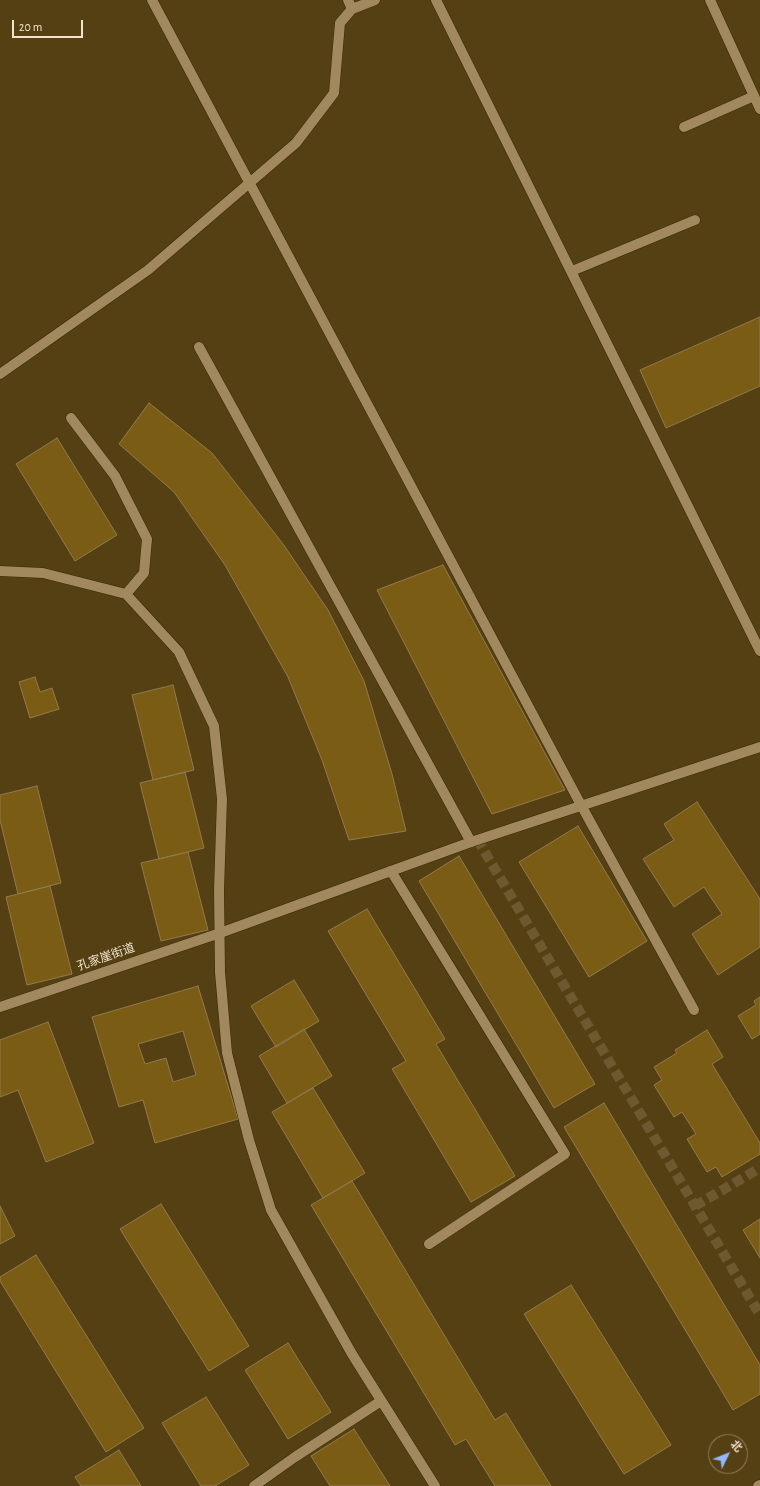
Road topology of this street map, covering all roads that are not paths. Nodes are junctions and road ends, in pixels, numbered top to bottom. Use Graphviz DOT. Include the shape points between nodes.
graph roads {
  1 [pos="152,0"];
  2 [pos="375,0"];
  3 [pos="436,0"];
  4 [pos="710,0"];
  5 [pos="350,5"];
  6 [pos="754,96"];
  7 [pos="760,109"];
  8 [pos="684,126"];
  9 [pos="249,182"];
  10 [pos="695,220"];
  11 [pos="572,271"];
  12 [pos="199,347"];
  13 [pos="0,374"];
  14 [pos="70,418"];
  15 [pos="0,571"];
  16 [pos="126,594"];
  17 [pos="760,651"];
  18 [pos="760,747"];
  19 [pos="581,805"];
  20 [pos="470,842"];
  21 [pos="391,871"];
  22 [pos="220,932"];
  23 [pos="0,1007"];
  24 [pos="694,1010"];
  25 [pos="429,1244"];
  26 [pos="381,1401"];
  27 [pos="254,1486"];
  28 [pos="435,1486"];
  1 -- 9 [label="street"];
  2 -- 5 [label="street"];
  3 -- 11 [label="street"];
  4 -- 6 [label="street"];
  5 -- 9 [label="street" via="340,23 334,93 296,143"];
  6 -- 7 [label="street"];
  6 -- 8 [label="street"];
  9 -- 13 [label="street" via="148,270"];
  9 -- 19 [label="street"];
  10 -- 11 [label="street"];
  11 -- 17 [label="street"];
  12 -- 20 [label="street"];
  14 -- 16 [label="street" via="115,476 147,539 144,572"];
  15 -- 16 [label="street" via="43,573"];
  16 -- 22 [label="street" via="179,652 214,726 222,799"];
  18 -- 19 [label="street, 孔家崖街道"];
  19 -- 20 [label="street, 孔家崖街道"];
  19 -- 24 [label="street"];
  20 -- 21 [label="street, 孔家崖街道"];
  21 -- 22 [label="street, 孔家崖街道"];
  21 -- 25 [label="street" via="565,1154"];
  22 -- 23 [label="street, 孔家崖街道"];
  22 -- 26 [label="street" via="220,972 227,1053 248,1140 271,1210"];
  26 -- 27 [label="street"];
  26 -- 28 [label="street"];
}
